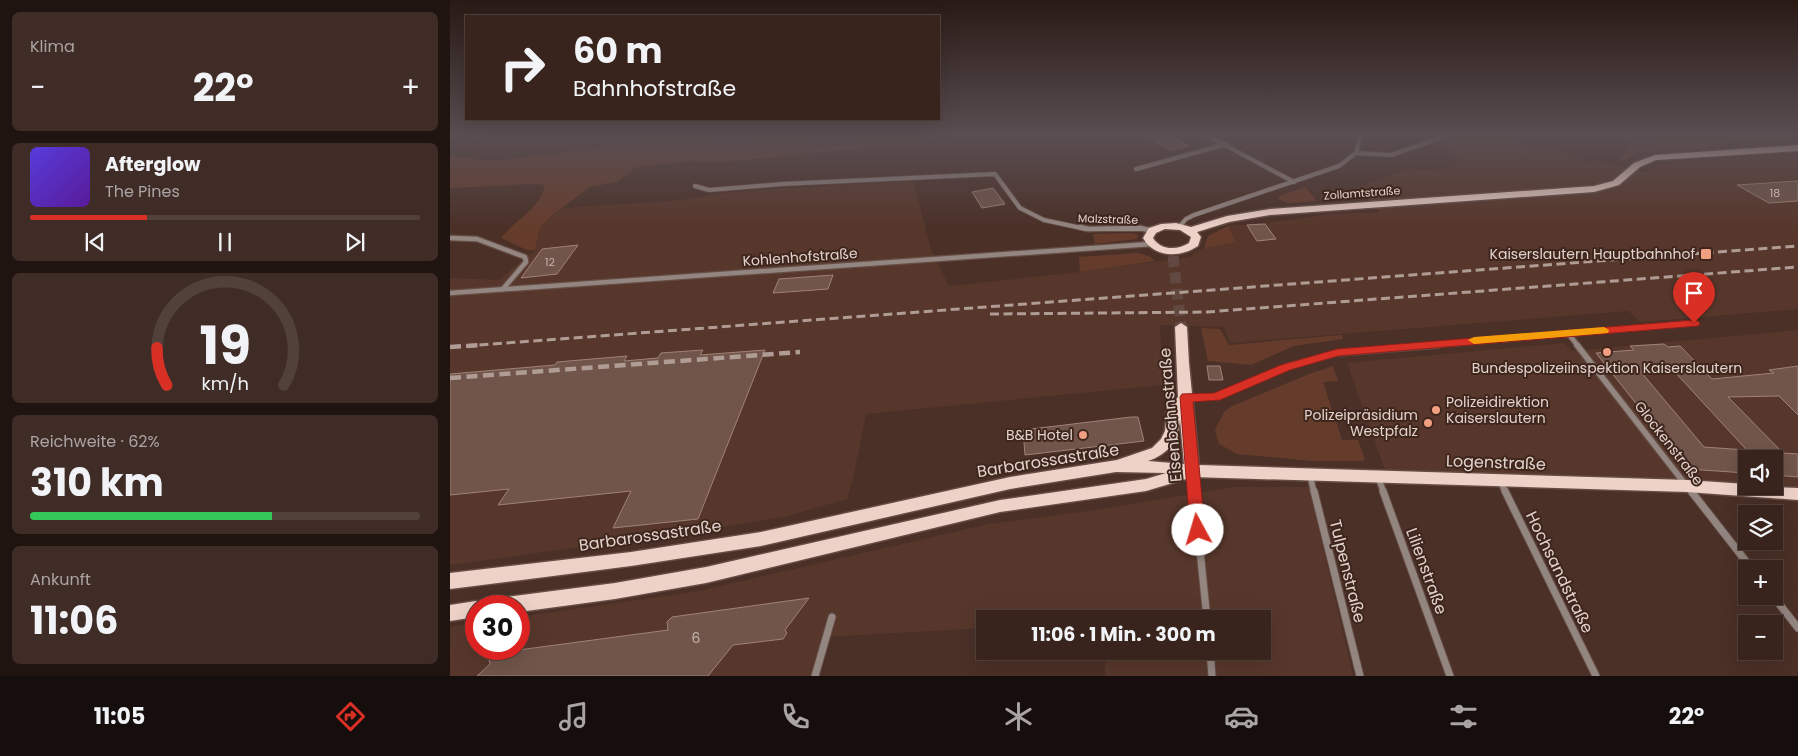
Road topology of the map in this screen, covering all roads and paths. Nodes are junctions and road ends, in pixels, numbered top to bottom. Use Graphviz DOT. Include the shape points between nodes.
graph roads {
  1 [pos="1145,167"];
  2 [pos="1267,167"];
  3 [pos="1337,167"];
  4 [pos="1635,167"];
  5 [pos="1136,169"];
  6 [pos="1294,182"];
  7 [pos="695,186"];
  8 [pos="1179,227"];
  9 [pos="1152,231"];
  10 [pos="1190,231"];
  11 [pos="450,238"];
  12 [pos="1151,244"];
  13 [pos="503,289"];
  14 [pos="450,293"];
  15 [pos="1694,323"];
  16 [pos="1181,327"];
  17 [pos="1568,333"];
  18 [pos="1186,397"];
  19 [pos="1116,466"];
  20 [pos="1192,471"];
  21 [pos="1310,473"];
  22 [pos="1378,476"];
  23 [pos="1500,481"];
  24 [pos="1687,486"];
  25 [pos="1798,494"];
  26 [pos="1745,560"];
  27 [pos="450,581"];
  28 [pos="530,602"];
  29 [pos="1780,605"];
  30 [pos="465,610"];
  31 [pos="1205,610"];
  32 [pos="450,612"];
  33 [pos="832,617"];
  34 [pos="1798,628"];
  35 [pos="1211,660"];
  36 [pos="815,676"];
  37 [pos="1212,676"];
  38 [pos="1360,676"];
  39 [pos="1450,676"];
  40 [pos="1596,676"];
  1 -- 5 [label="street"];
  2 -- 6 [label="street"];
  3 -- 6 [label="street"];
  4 -- 10 [label="main road, Zollamtstraße" via="1616,183 1594,189 1270,212 1227,219"];
  6 -- 8 [label="street" via="1194,215"];
  7 -- 9 [label="street, Malzstraße" via="709,190 995,174 1020,208 1044,220 1088,228"];
  8 -- 9 [label="main road" via="1161,227"];
  8 -- 10 [label="main road"];
  9 -- 12 [label="main road" via="1148,238"];
  10 -- 12 [label="main road" via="1196,237 1194,244 1173,254"];
  11 -- 13 [label="street" via="477,239 525,257 526,262"];
  12 -- 13 [label="street, Kohlenhofstraße"];
  13 -- 14 [label="street, Kohlenhofstraße"];
  15 -- 17 [label="street"];
  16 -- 18 [label="main road, Eisenbahnstraße"];
  17 -- 18 [label="street" via="1337,353 1286,368 1215,397"];
  17 -- 24 [label="street, Glockenstraße"];
  18 -- 19 [label="main road" via="1174,410 1172,431 1157,452"];
  18 -- 20 [label="main road, Eisenbahnstraße"];
  19 -- 20 [label="main road, Barbarossastraße"];
  19 -- 27 [label="main road, Barbarossastraße" via="1010,483 744,542"];
  20 -- 21 [label="main road, Logenstraße"];
  20 -- 28 [label="main road" via="1146,485 1000,506 706,576"];
  20 -- 31 [label="street, Eisenbahnstraße"];
  21 -- 22 [label="main road, Logenstraße"];
  21 -- 38 [label="street, Tulpenstraße"];
  22 -- 23 [label="main road, Logenstraße"];
  22 -- 39 [label="street, Lilienstraße"];
  23 -- 24 [label="main road, Logenstraße"];
  23 -- 40 [label="street, Hochsandstraße"];
  24 -- 25 [label="main road, Logenstraße"];
  24 -- 26 [label="street, Glockenstraße"];
  29 -- 34 [label="street"];
  30 -- 32 [label="main road"];
  33 -- 36 [label="street"];
  35 -- 37 [label="street"];
}
